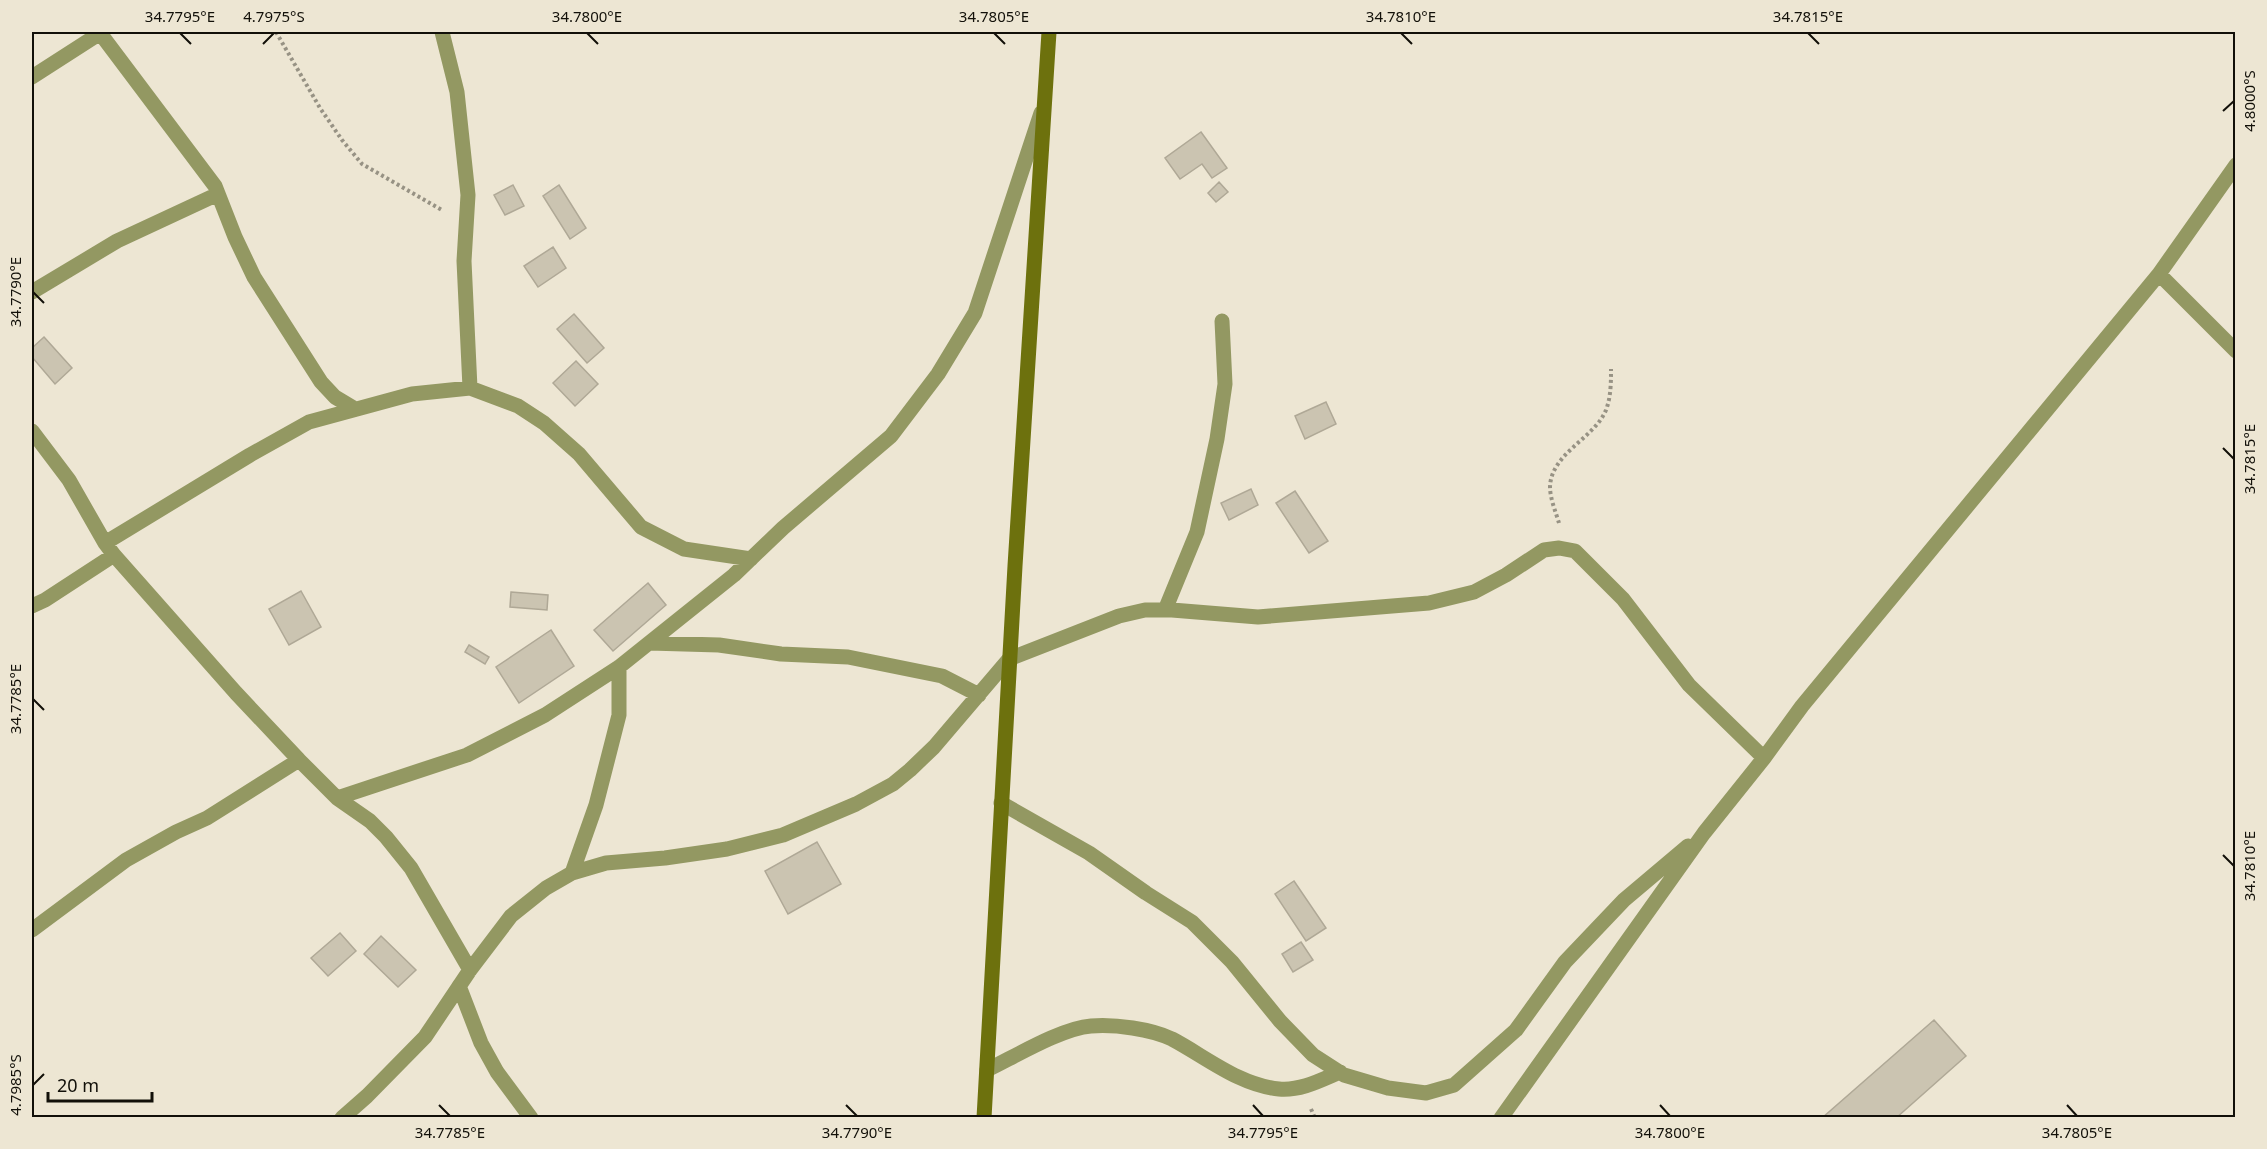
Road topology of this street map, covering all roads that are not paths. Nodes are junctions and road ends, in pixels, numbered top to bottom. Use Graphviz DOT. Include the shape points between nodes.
graph roads {
  1 [pos="101,32"];
  2 [pos="442,32"];
  3 [pos="1049,32"];
  4 [pos="32,77"];
  5 [pos="1045,102"];
  6 [pos="2235,165"];
  7 [pos="218,194"];
  8 [pos="2159,274"];
  9 [pos="32,292"];
  10 [pos="1222,321"];
  11 [pos="2235,351"];
  12 [pos="470,388"];
  13 [pos="355,409"];
  14 [pos="32,430"];
  15 [pos="110,549"];
  16 [pos="751,559"];
  17 [pos="32,606"];
  18 [pos="1165,610"];
  19 [pos="649,643"];
  20 [pos="1009,659"];
  21 [pos="619,667"];
  22 [pos="979,695"];
  23 [pos="1764,758"];
  24 [pos="299,760"];
  25 [pos="337,798"];
  26 [pos="1001,803"];
  27 [pos="1704,833"];
  28 [pos="572,873"];
  29 [pos="32,930"];
  30 [pos="470,970"];
  31 [pos="459,986"];
  32 [pos="987,1070"];
  33 [pos="1340,1072"];
  34 [pos="342,1118"];
  35 [pos="531,1118"];
  36 [pos="984,1118"];
  37 [pos="1501,1118"];
  1 -- 4 [label="street"];
  1 -- 7 [label="street"];
  2 -- 12 [label="street" via="457,92 468,195 464,261"];
  3 -- 5 [label="street"];
  5 -- 16 [label="street" via="975,313 938,374 891,436"];
  5 -- 20 [label="street"];
  6 -- 8 [label="street"];
  7 -- 9 [label="street" via="117,242"];
  7 -- 13 [label="street" via="254,277 315,373 335,397"];
  8 -- 11 [label="street"];
  8 -- 23 [label="street" via="1802,706"];
  10 -- 18 [label="street" via="1225,384 1217,439 1197,532"];
  12 -- 13 [label="street" via="412,394"];
  12 -- 16 [label="street" via="518,406 544,423 579,454 641,527 684,549"];
  13 -- 15 [label="street" via="309,422 250,454"];
  14 -- 15 [label="street" via="69,480"];
  15 -- 17 [label="street"];
  15 -- 24 [label="street"];
  16 -- 19 [label="street"];
  18 -- 20 [label="street" via="1119,616"];
  18 -- 23 [label="street" via="1258,617 1429,603 1474,592 1544,550 1575,551 1623,599 1689,685"];
  19 -- 21 [label="street"];
  19 -- 22 [label="street" via="848,657 942,676"];
  20 -- 22 [label="street"];
  20 -- 26 [label="street"];
  21 -- 25 [label="street" via="545,715 467,755"];
  21 -- 28 [label="street" via="619,715 596,805"];
  22 -- 28 [label="street" via="910,770 856,804 783,835 738,846 606,863"];
  23 -- 27 [label="street"];
  24 -- 25 [label="street"];
  24 -- 29 [label="street" via="207,818 126,860"];
  25 -- 30 [label="street" via="380,830 411,868"];
  26 -- 32 [label="street"];
  26 -- 33 [label="street" via="1089,853 1192,922 1313,1055"];
  27 -- 33 [label="street" via="1624,900 1565,962 1516,1030 1454,1085 1426,1093 1388,1088"];
  27 -- 37 [label="street"];
  28 -- 30 [label="street" via="511,916"];
  30 -- 31 [label="street"];
  31 -- 34 [label="street" via="425,1037"];
  31 -- 35 [label="street" via="496,1072"];
  32 -- 33 [label="street" via="1061,1035 1090,1026 1125,1027 1169,1038 1233,1074 1278,1089 1314,1083"];
  32 -- 36 [label="street"];
}
